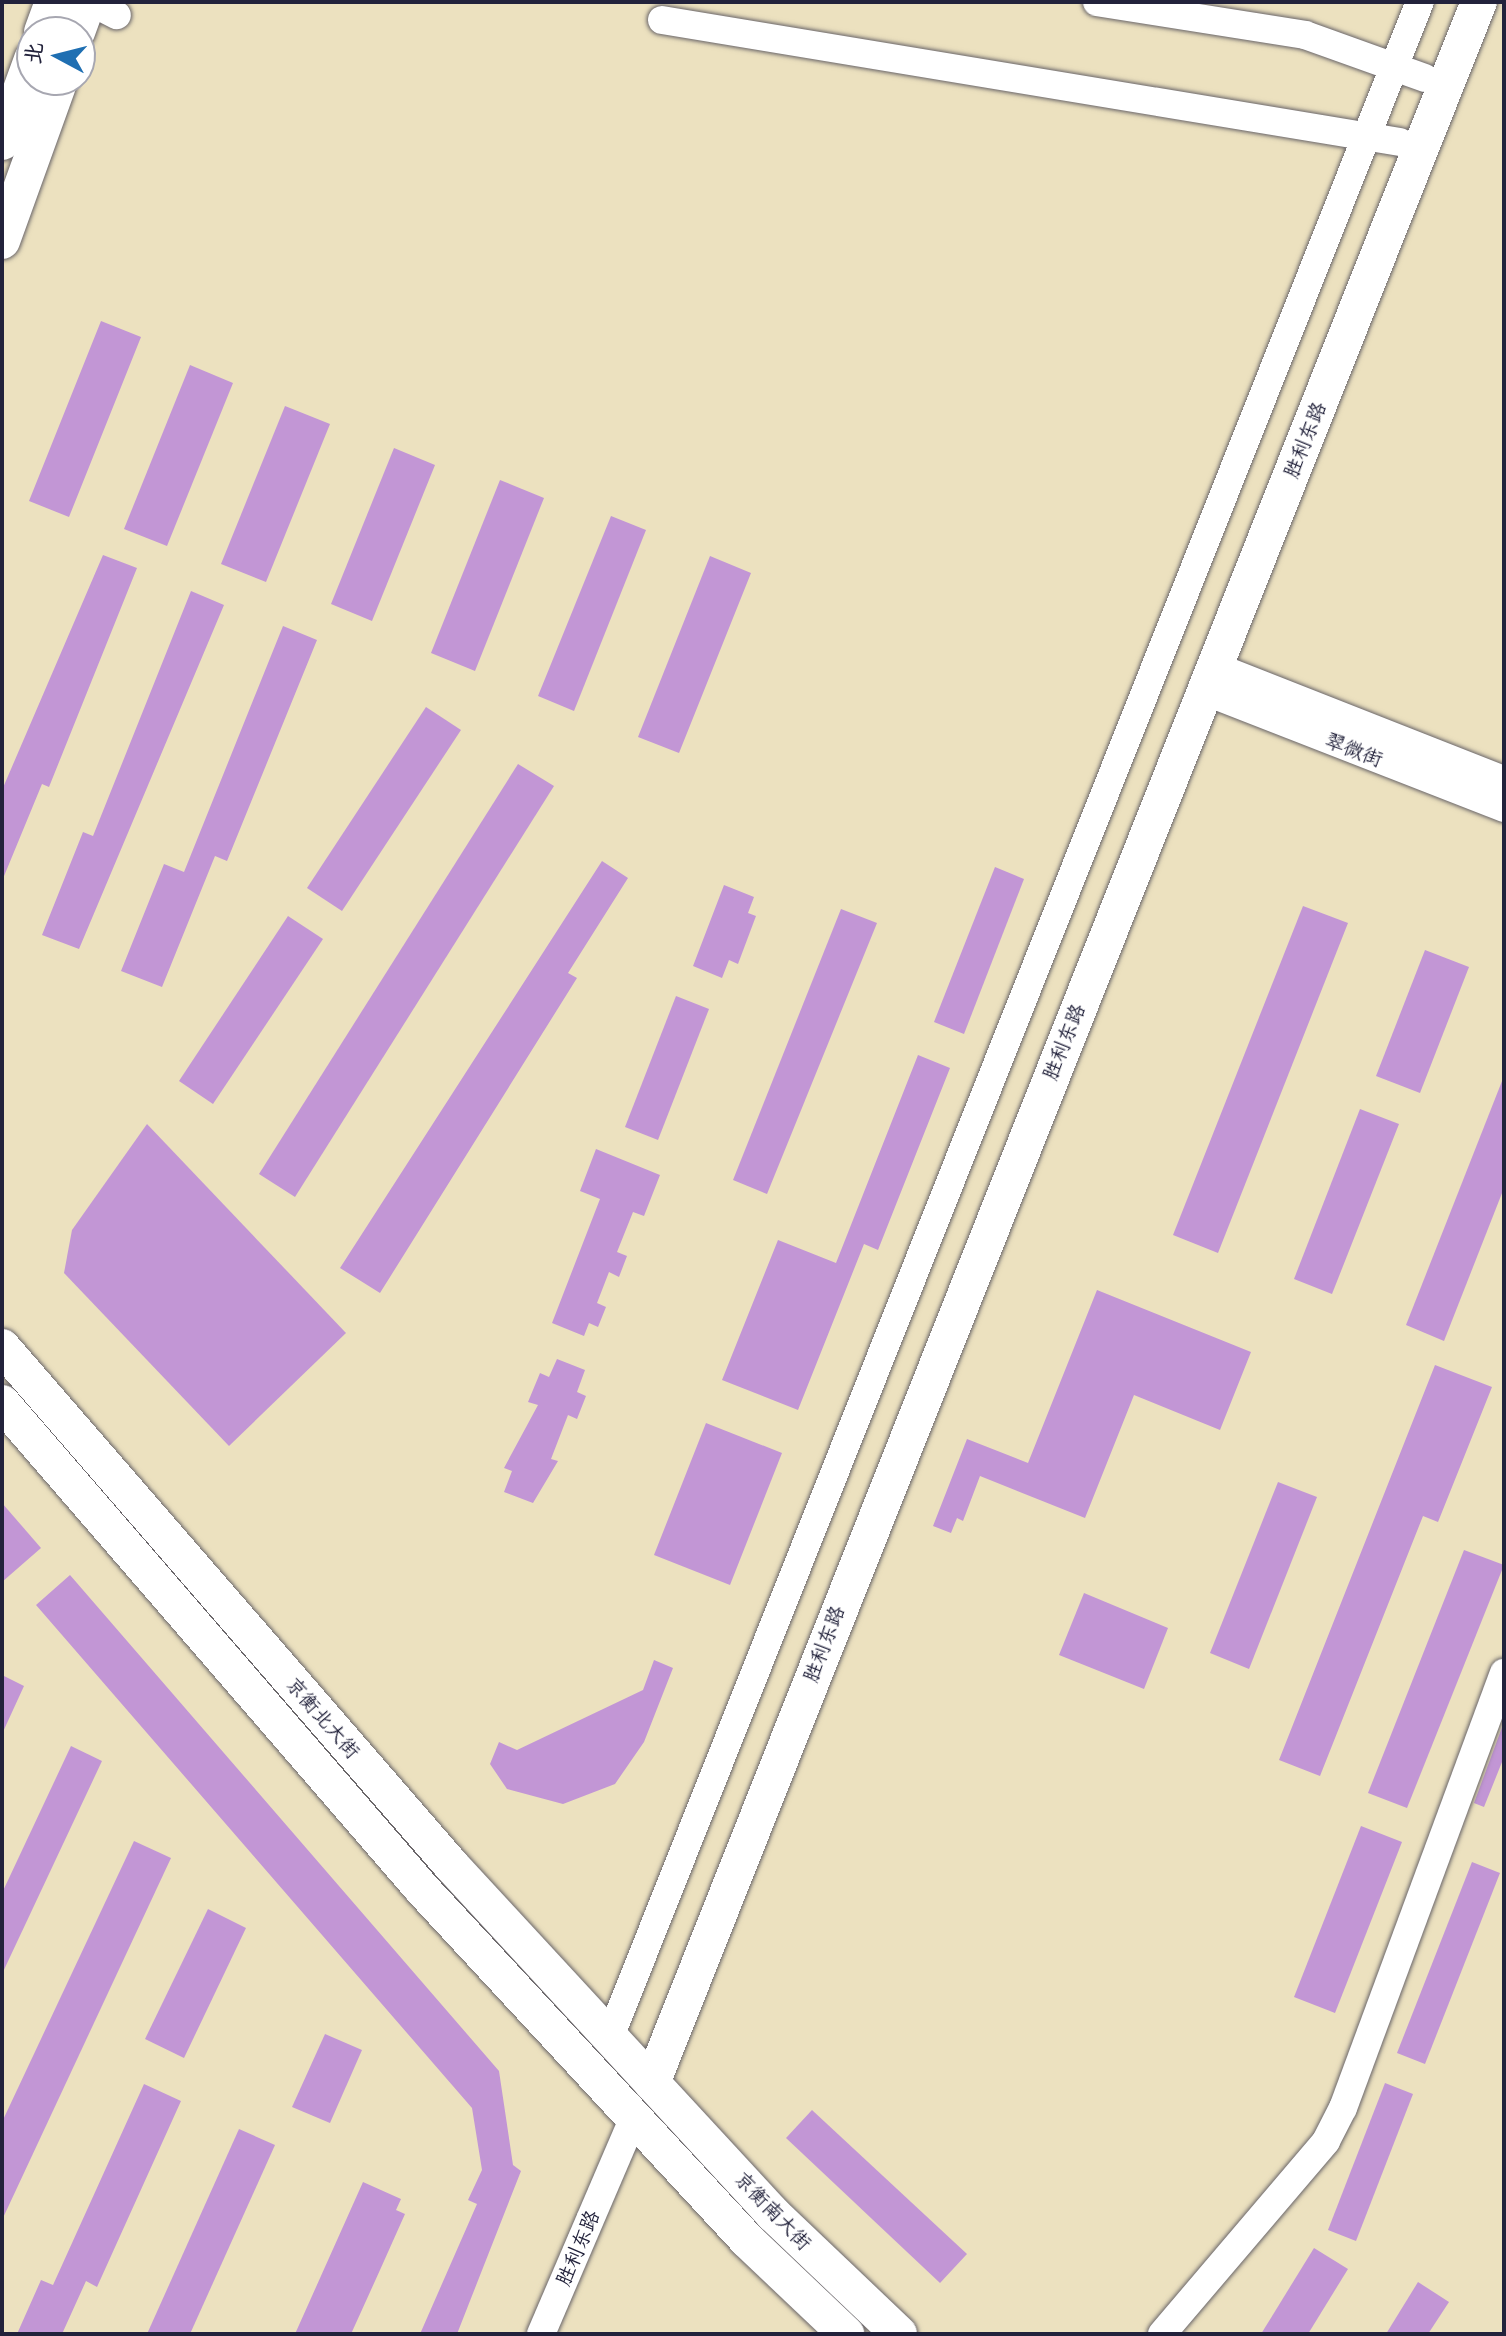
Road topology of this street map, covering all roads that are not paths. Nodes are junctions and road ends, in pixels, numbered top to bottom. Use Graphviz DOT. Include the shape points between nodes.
graph roads {
  1 [pos="1097,2"];
  2 [pos="1420,2"];
  3 [pos="1456,2"];
  4 [pos="1479,2"];
  5 [pos="662,20"];
  6 [pos="1410,72"];
  7 [pos="19,96"];
  8 [pos="54,96"];
  9 [pos="1383,139"];
  10 [pos="2,142"];
  11 [pos="2,241"];
  12 [pos="1209,678"];
  13 [pos="1504,780"];
  14 [pos="1504,808"];
  15 [pos="2,1347"];
  16 [pos="2,1403"];
  17 [pos="1504,1673"];
  18 [pos="632,2061"];
  19 [pos="634,2117"];
  20 [pos="541,2334"];
  21 [pos="846,2334"];
  22 [pos="899,2334"];
  23 [pos="1162,2334"];
  1 -- 6 [label="street" via="1305,35"];
  2 -- 6 [label="street"];
  3 -- 6 [label="main road, 胜利东路"];
  4 -- 12 [label="main road, 胜利东路"];
  5 -- 9 [label="street"];
  6 -- 9 [label="main road, 胜利东路"];
  7 -- 10 [label="main road"];
  8 -- 11 [label="main road"];
  9 -- 18 [label="main road, 胜利东路"];
  12 -- 13 [label="street, 翠微街"];
  12 -- 14 [label="street, 翠微街"];
  12 -- 18 [label="main road, 胜利东路"];
  15 -- 18 [label="main road, 京衡北大街" via="441,1854"];
  16 -- 19 [label="main road, 京衡北大街" via="423,1890"];
  17 -- 23 [label="street" via="1326,2141"];
  18 -- 22 [label="main road, 京衡南大街" via="773,2214"];
  19 -- 20 [label="street, 胜利东路"];
  19 -- 21 [label="main road, 京衡南大街"];
}
